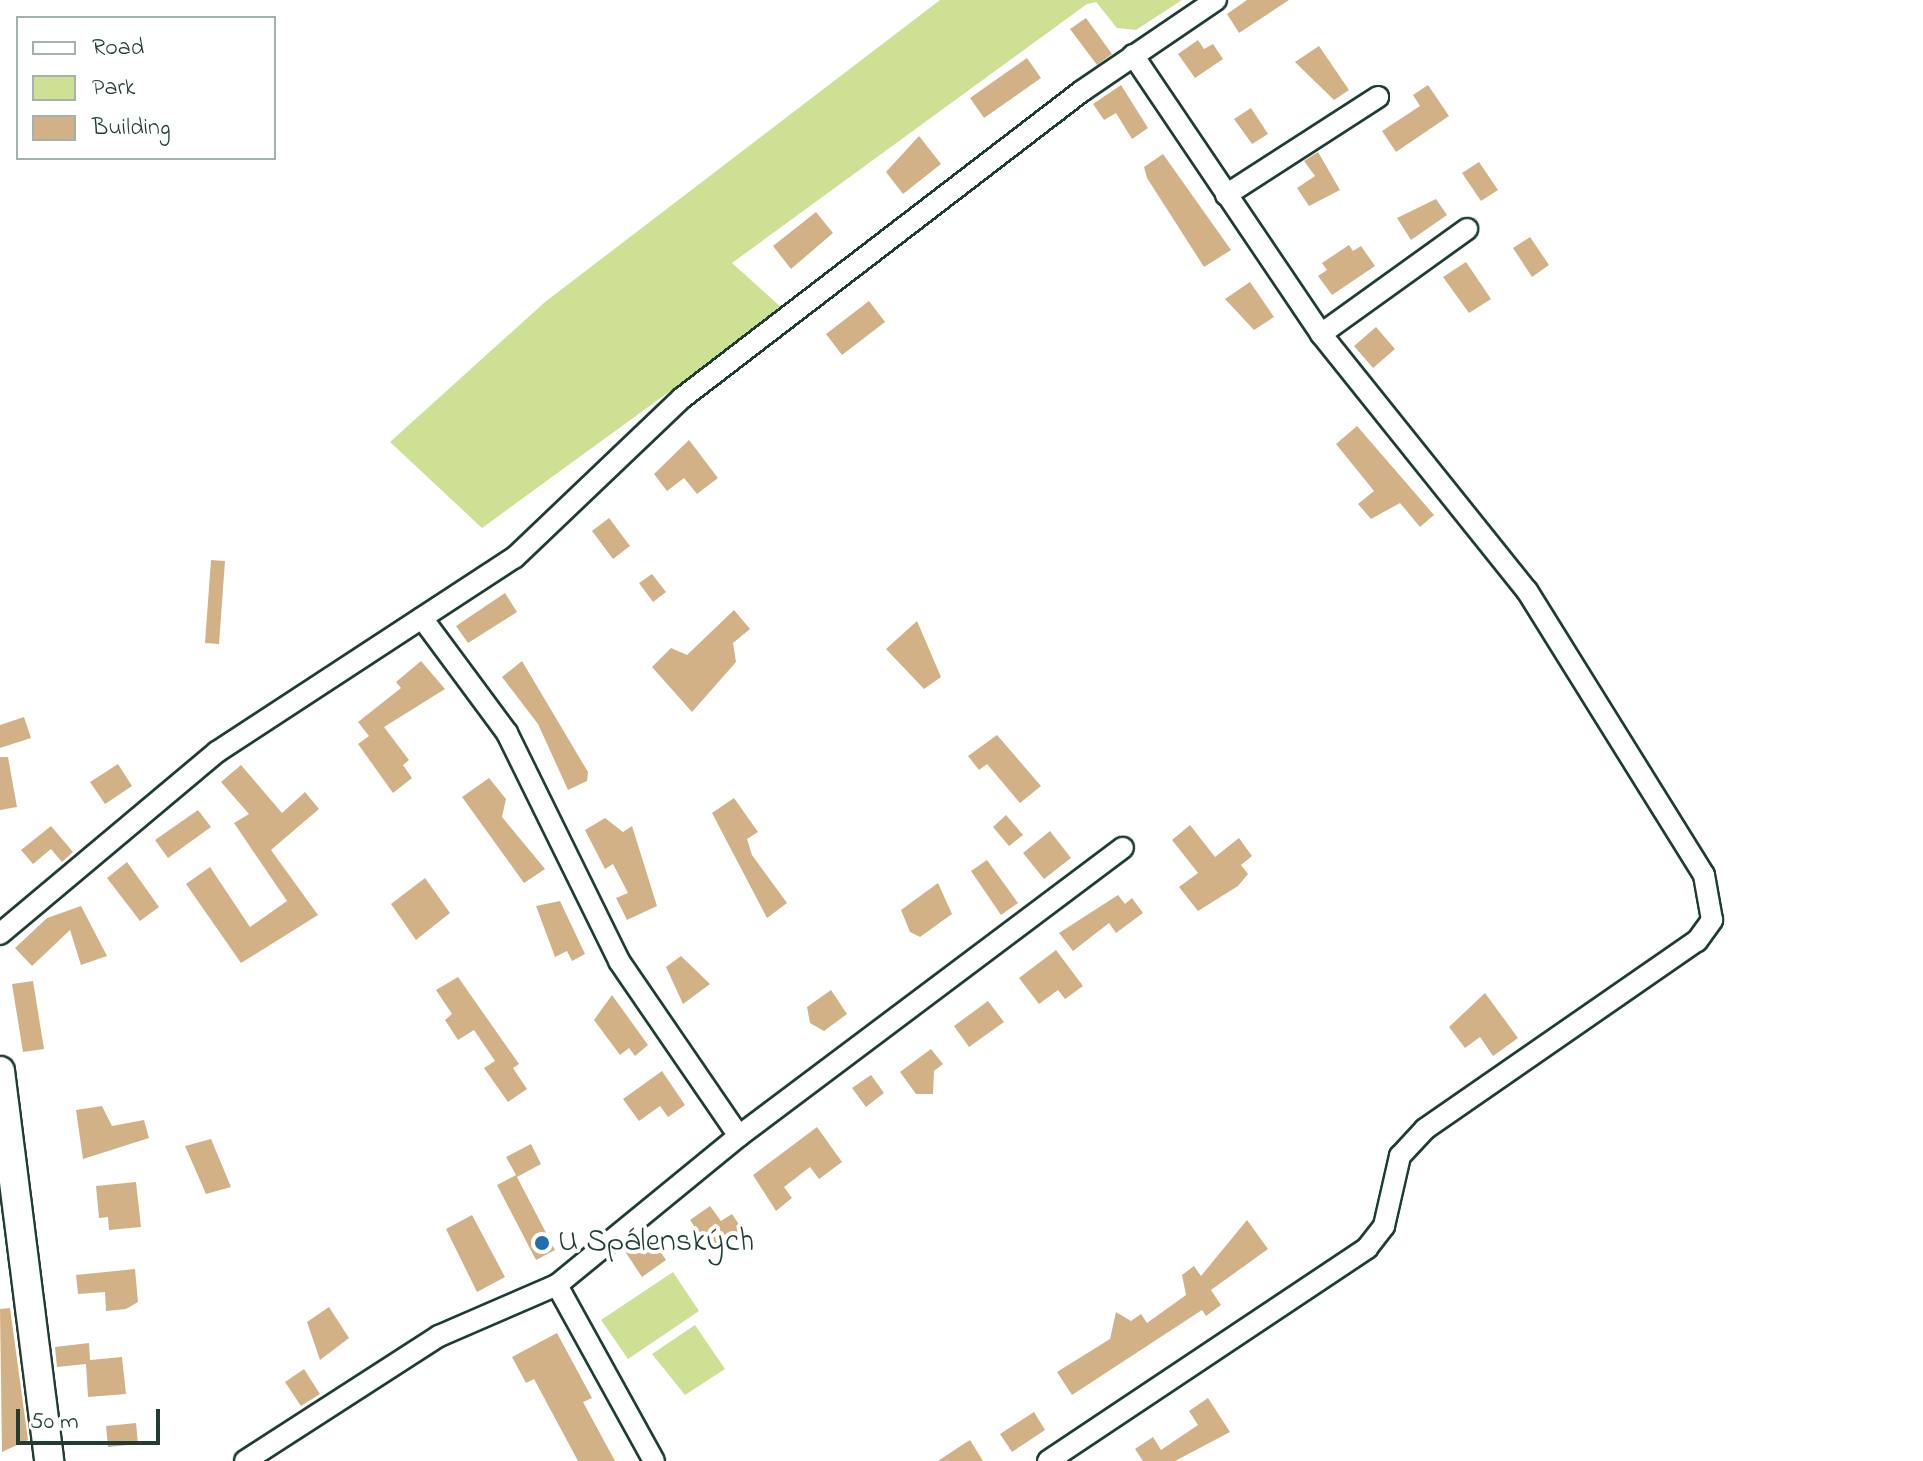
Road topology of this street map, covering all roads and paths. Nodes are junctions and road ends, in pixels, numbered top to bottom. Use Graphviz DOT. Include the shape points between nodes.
graph roads {
  1 [pos="1216,0"];
  2 [pos="1133,55"];
  3 [pos="1378,97"];
  4 [pos="1226,195"];
  5 [pos="1467,229"];
  6 [pos="1321,334"];
  7 [pos="422,618"];
  8 [pos="1123,848"];
  9 [pos="0,934"];
  10 [pos="0,1071"];
  11 [pos="739,1136"];
  12 [pos="557,1285"];
  13 [pos="49,1461"];
  14 [pos="245,1461"];
  15 [pos="654,1461"];
  16 [pos="1048,1461"];
  1 -- 2 [label="street"];
  2 -- 4 [label="street"];
  2 -- 7 [label="street" via="682,398 514,558"];
  3 -- 4 [label="street"];
  4 -- 6 [label="street"];
  5 -- 6 [label="street"];
  6 -- 16 [label="street" via="1527,591 1704,875 1712,920 1697,941 1418,1135 1400,1156 1384,1226 1367,1248"];
  7 -- 9 [label="street" via="217,752"];
  7 -- 11 [label="street" via="507,733 619,961"];
  8 -- 11 [label="street"];
  10 -- 13 [label="street"];
  11 -- 12 [label="street"];
  12 -- 14 [label="street" via="439,1336"];
  12 -- 15 [label="street"];
}
